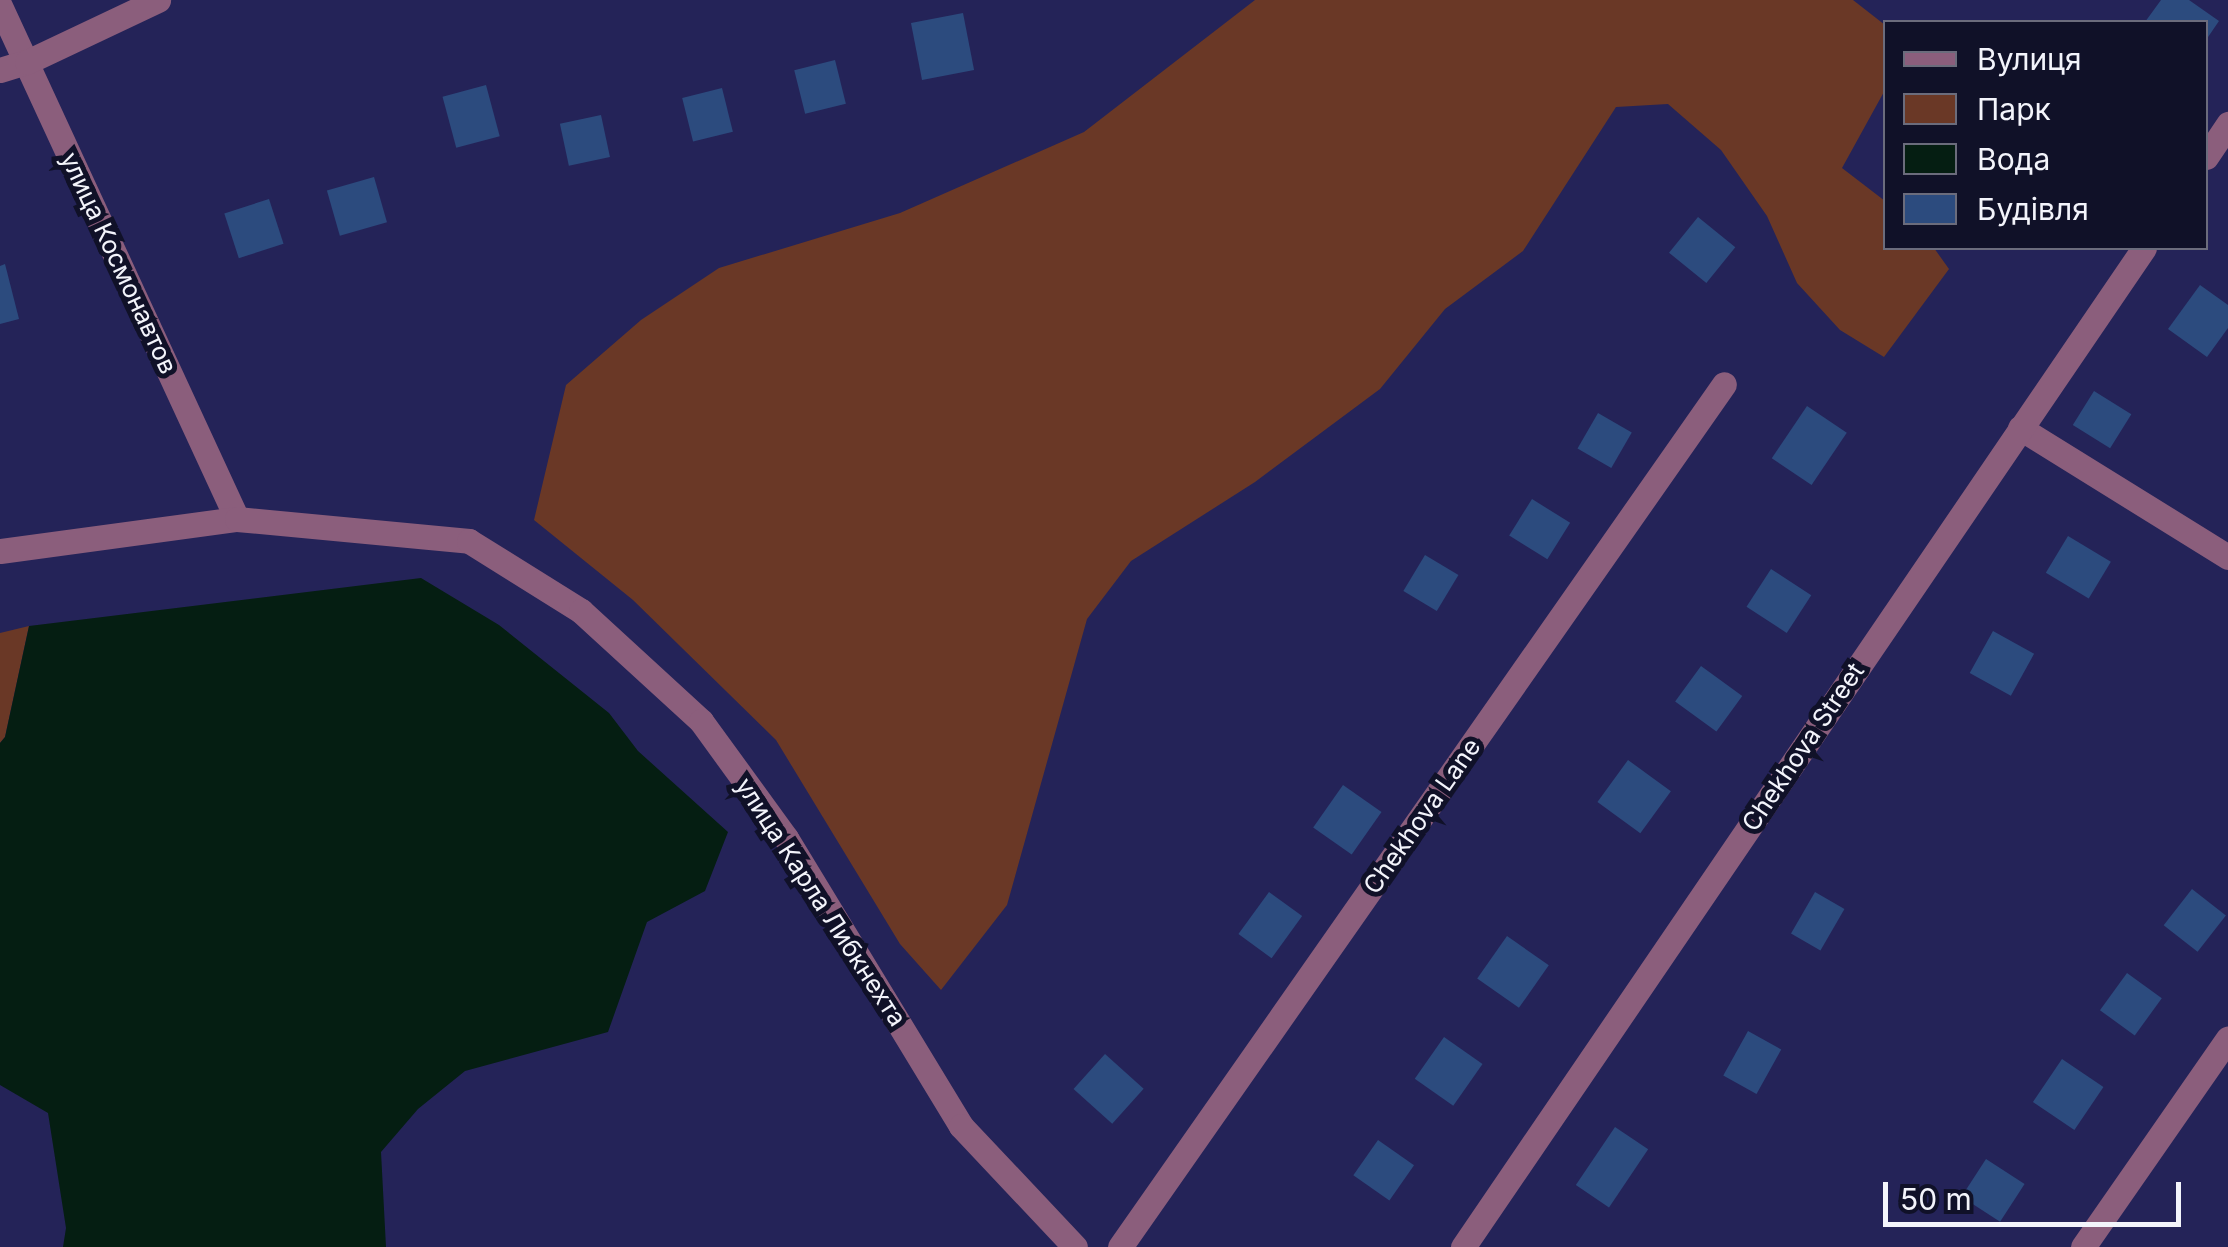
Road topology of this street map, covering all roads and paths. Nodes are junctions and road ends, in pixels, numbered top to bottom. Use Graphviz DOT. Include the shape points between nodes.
graph roads {
  1 [pos="158,0"];
  2 [pos="0,6"];
  3 [pos="26,62"];
  4 [pos="0,70"];
  5 [pos="2228,124"];
  6 [pos="2208,154"];
  7 [pos="2143,250"];
  8 [pos="1724,384"];
  9 [pos="2020,428"];
  10 [pos="237,520"];
  11 [pos="0,551"];
  12 [pos="2228,557"];
  13 [pos="2228,1038"];
  14 [pos="1074,1247"];
  15 [pos="1120,1247"];
  16 [pos="1462,1247"];
  17 [pos="2084,1247"];
  1 -- 3 [label="street"];
  2 -- 3 [label="street, улица Космонавтов"];
  3 -- 4 [label="street"];
  3 -- 10 [label="street, улица Космонавтов"];
  5 -- 6 [label="street"];
  7 -- 9 [label="street, Chekhova Street"];
  8 -- 15 [label="street, Chekhova Lane"];
  9 -- 12 [label="street"];
  9 -- 16 [label="street, Chekhova Street"];
  10 -- 11 [label="street, улица Карла Либкнехта"];
  10 -- 14 [label="street, улица Карла Либкнехта" via="469,542 581,611 701,720 786,838 961,1126"];
  13 -- 17 [label="street"];
}
